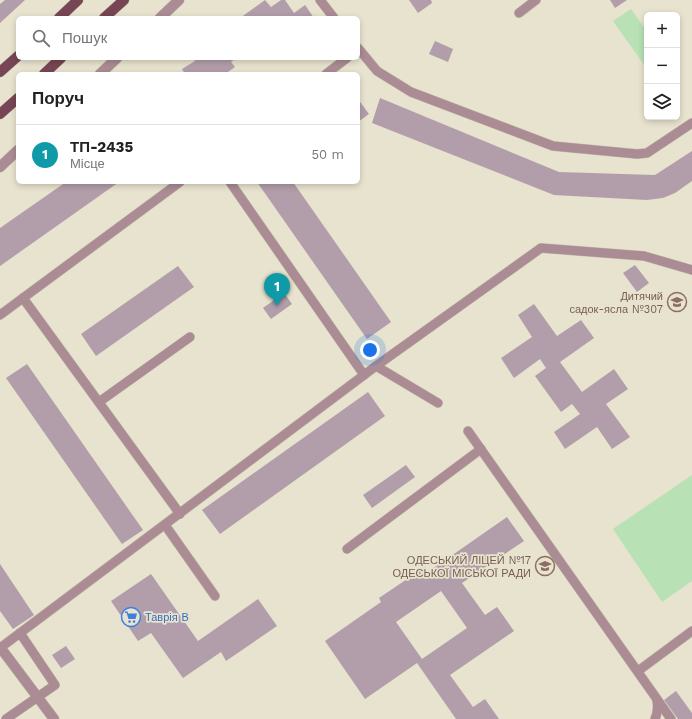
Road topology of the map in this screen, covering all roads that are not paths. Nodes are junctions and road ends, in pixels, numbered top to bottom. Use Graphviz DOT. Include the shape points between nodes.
graph roads {
  1 [pos="78,0"];
  2 [pos="124,0"];
  3 [pos="180,0"];
  4 [pos="320,0"];
  5 [pos="536,0"];
  6 [pos="519,13"];
  7 [pos="61,16"];
  8 [pos="106,16"];
  9 [pos="162,16"];
  10 [pos="332,16"];
  11 [pos="360,51"];
  12 [pos="16,58"];
  13 [pos="59,60"];
  14 [pos="115,60"];
  15 [pos="344,60"];
  16 [pos="0,72"];
  17 [pos="46,72"];
  18 [pos="102,72"];
  19 [pos="329,72"];
  20 [pos="16,100"];
  21 [pos="0,114"];
  22 [pos="692,123"];
  23 [pos="16,152"];
  24 [pos="0,167"];
  25 [pos="177,184"];
  26 [pos="231,184"];
  27 [pos="692,270"];
  28 [pos="23,298"];
  29 [pos="0,315"];
  30 [pos="190,337"];
  31 [pos="376,366"];
  32 [pos="364,375"];
  33 [pos="99,402"];
  34 [pos="438,403"];
  35 [pos="468,431"];
  36 [pos="482,450"];
  37 [pos="180,514"];
  38 [pos="165,525"];
  39 [pos="347,549"];
  40 [pos="215,596"];
  41 [pos="692,631"];
  42 [pos="20,633"];
  43 [pos="0,648"];
  44 [pos="638,671"];
  45 [pos="38,697"];
  46 [pos="657,698"];
  47 [pos="6,719"];
  48 [pos="54,719"];
  49 [pos="655,719"];
  50 [pos="671,719"];
  1 -- 7 [label="main road"];
  2 -- 8 [label="main road"];
  3 -- 9 [label="street"];
  4 -- 10 [label="lane"];
  5 -- 6 [label="lane"];
  11 -- 22 [label="lane" via="377,71 411,92 553,146 647,153"];
  12 -- 16 [label="main road"];
  13 -- 17 [label="main road"];
  14 -- 18 [label="street"];
  15 -- 19 [label="lane"];
  20 -- 21 [label="main road"];
  23 -- 24 [label="street"];
  25 -- 28 [label="lane"];
  26 -- 32 [label="lane"];
  27 -- 31 [label="lane" via="644,256 541,248"];
  28 -- 29 [label="lane"];
  28 -- 33 [label="lane"];
  30 -- 33 [label="lane"];
  31 -- 32 [label="lane"];
  31 -- 34 [label="lane"];
  32 -- 37 [label="lane"];
  33 -- 37 [label="lane"];
  35 -- 36 [label="lane"];
  36 -- 39 [label="lane"];
  36 -- 44 [label="lane"];
  37 -- 38 [label="lane"];
  38 -- 40 [label="lane"];
  38 -- 42 [label="lane"];
  41 -- 44 [label="lane"];
  42 -- 43 [label="lane"];
  42 -- 45 [label="lane" via="56,685"];
  43 -- 45 [label="street"];
  44 -- 46 [label="lane"];
  45 -- 47 [label="lane"];
  45 -- 48 [label="street"];
  46 -- 49 [label="lane"];
  46 -- 50 [label="lane"];
}
